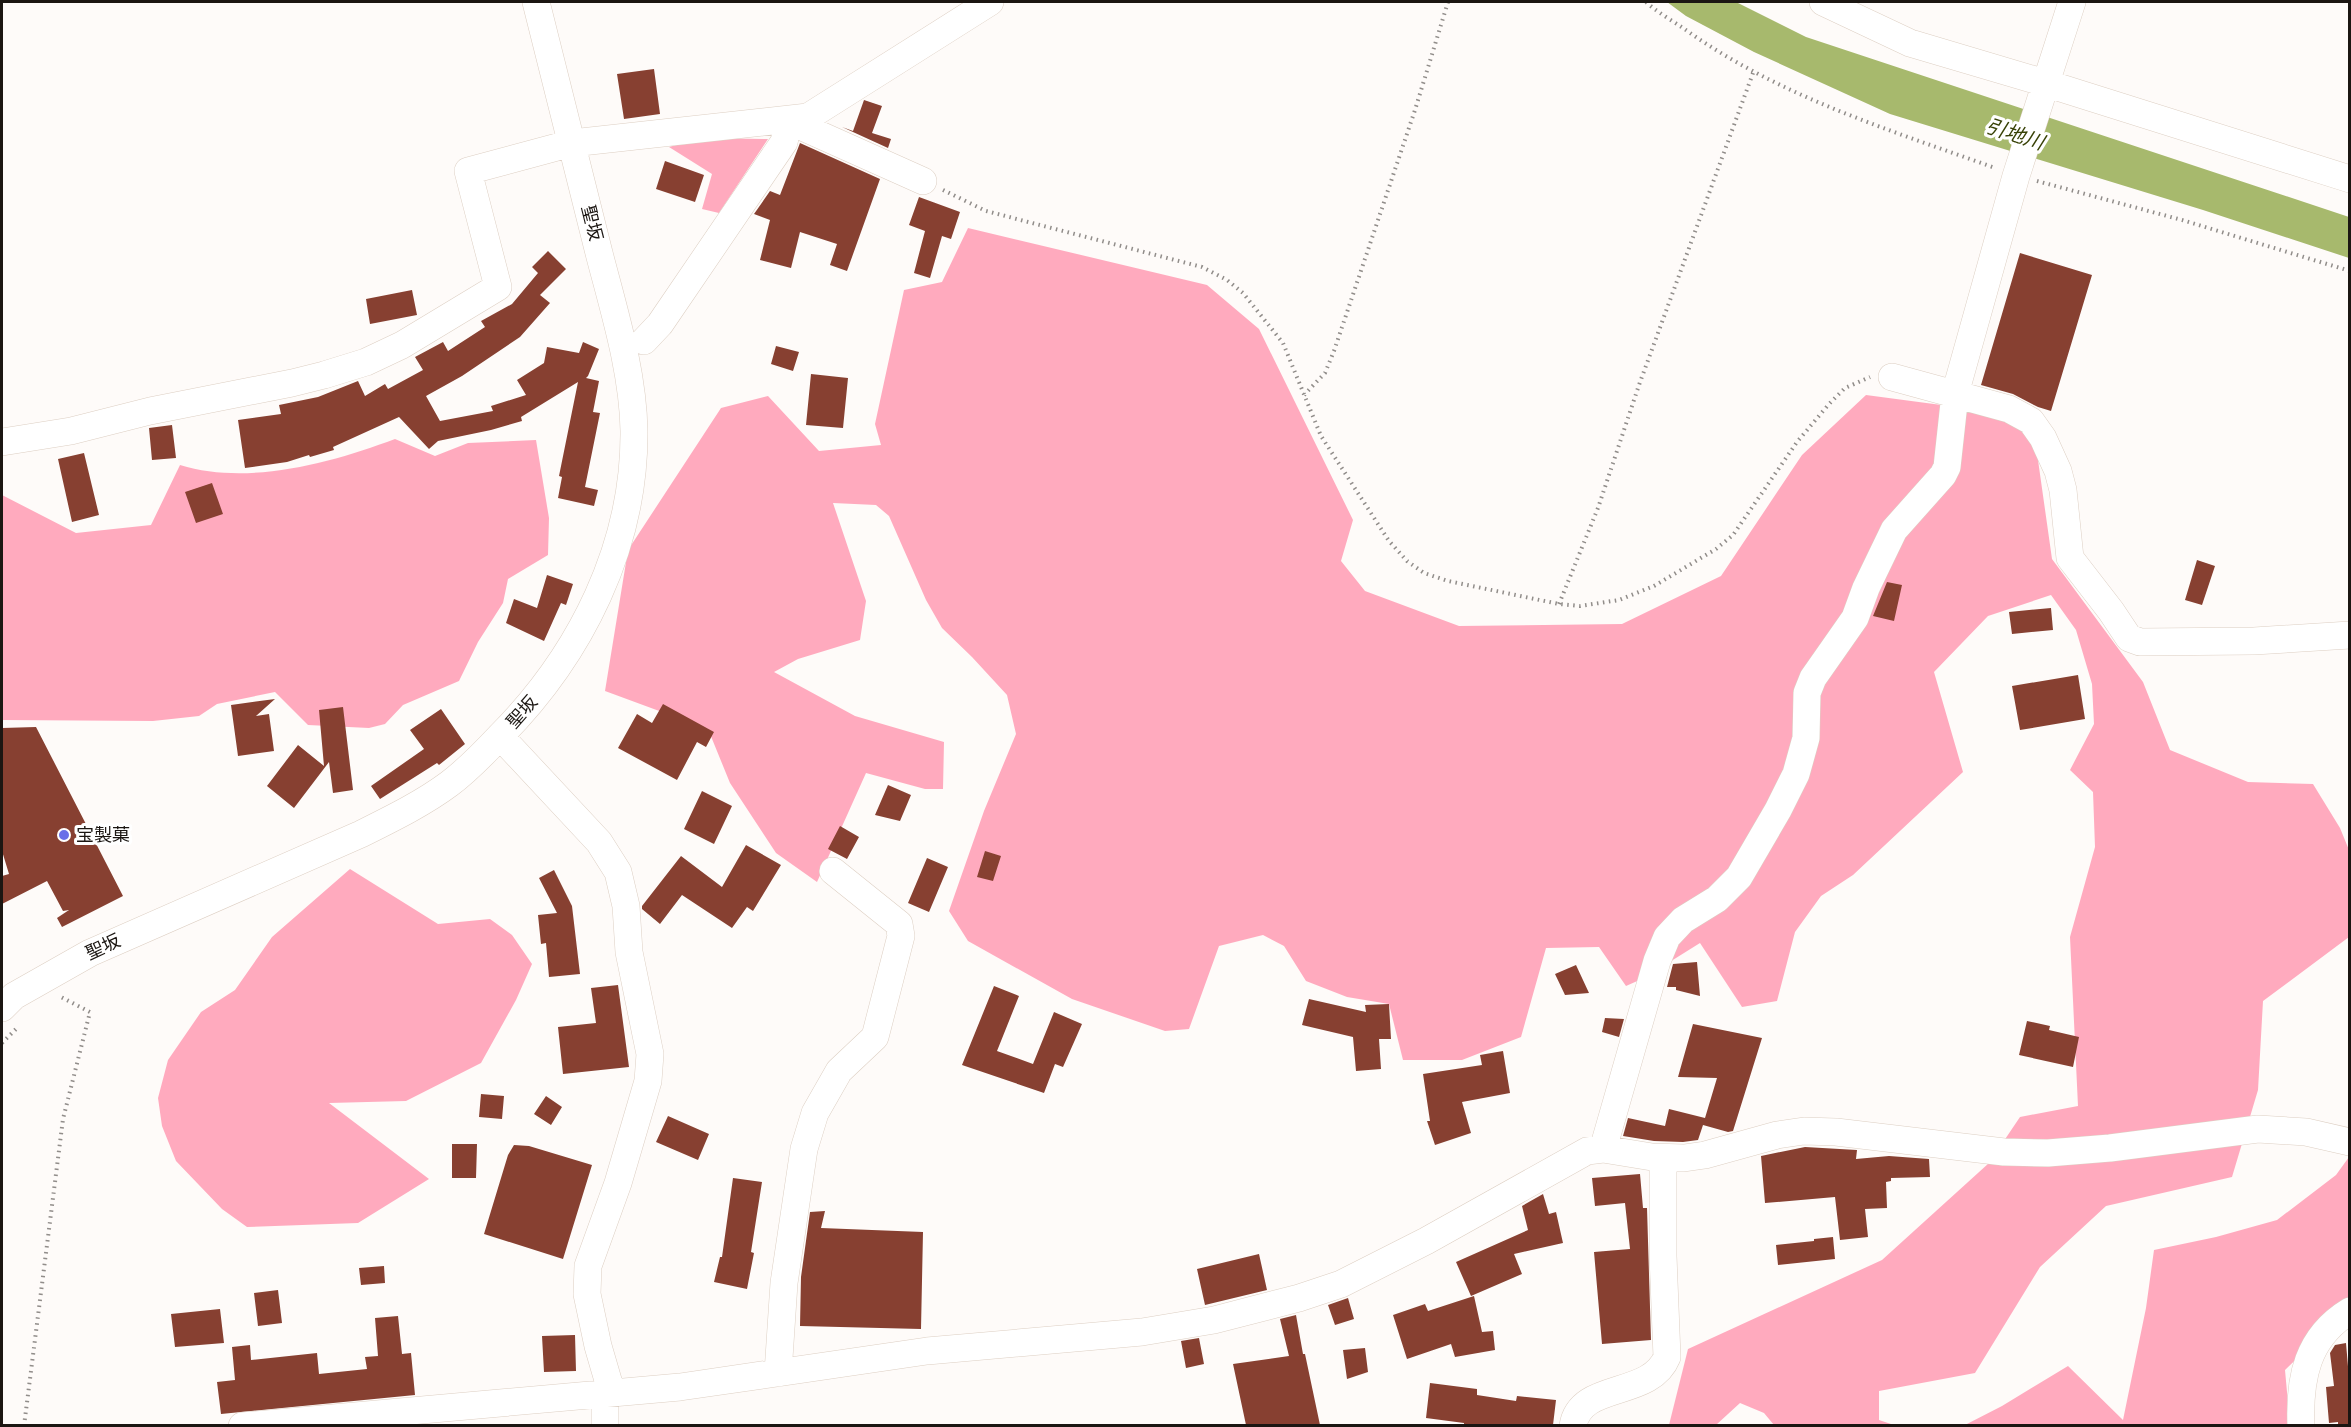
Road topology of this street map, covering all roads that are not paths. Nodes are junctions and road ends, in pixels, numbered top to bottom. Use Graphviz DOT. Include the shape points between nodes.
graph roads {
  1 [pos="536,2"];
  2 [pos="990,2"];
  3 [pos="1823,2"];
  4 [pos="2072,2"];
  5 [pos="2045,83"];
  6 [pos="789,121"];
  7 [pos="572,144"];
  8 [pos="2349,179"];
  9 [pos="923,181"];
  10 [pos="652,332"];
  11 [pos="1892,377"];
  12 [pos="1955,394"];
  13 [pos="2,442"];
  14 [pos="2349,634"];
  15 [pos="500,736"];
  16 [pos="833,871"];
  17 [pos="2,1008"];
  18 [pos="2349,1142"];
  19 [pos="1603,1149"];
  20 [pos="1663,1158"];
  21 [pos="2349,1311"];
  22 [pos="778,1373"];
  23 [pos="609,1394"];
  24 [pos="388,1419"];
  25 [pos="242,1425"];
  26 [pos="605,1425"];
  27 [pos="1573,1425"];
  28 [pos="2301,1425"];
  1 -- 7 [label="street, 聖坂"];
  2 -- 6 [label="street" via="813,115"];
  3 -- 5 [label="street" via="1910,43"];
  4 -- 5 [label="street"];
  5 -- 8 [label="street"];
  5 -- 12 [label="street"];
  6 -- 7 [label="street"];
  6 -- 9 [label="street"];
  6 -- 10 [label="street" via="784,142"];
  7 -- 13 [label="street" via="468,171 498,286 402,345 366,362 292,383"];
  7 -- 15 [label="street, 聖坂" via="630,383 634,432 628,493 616,547 580,632 553,675"];
  11 -- 12 [label="street"];
  12 -- 14 [label="street" via="2009,409 2031,421 2058,471 2070,558 2129,638 2140,642 2254,641"];
  12 -- 19 [label="street" via="1947,466 1894,530 1855,618 1813,678 1807,693 1803,751 1778,810 1739,877 1717,899 1683,920 1668,937 1657,961"];
  15 -- 17 [label="street, 聖坂" via="449,783 405,812 90,952 14,996"];
  15 -- 23 [label="street" via="599,842 618,872 626,906 631,964 650,1054 648,1082 588,1266 587,1294"];
  16 -- 22 [label="street" via="899,924 901,936 875,1037 839,1071 815,1113 804,1149 784,1283"];
  18 -- 20 [label="street" via="2306,1132 2258,1129 2048,1153 1804,1131 1705,1155"];
  19 -- 20 [label="street"];
  19 -- 22 [label="street" via="1587,1151 1341,1284 1299,1298 1214,1320 1142,1332 927,1351"];
  20 -- 27 [label="street" via="1667,1357 1664,1366 1649,1378 1586,1403 1578,1410"];
  21 -- 28 [label="street" via="2316,1342 2304,1370"];
  22 -- 23 [label="street"];
  23 -- 24 [label="street"];
  23 -- 26 [label="street"];
  24 -- 25 [label="street"];
}
